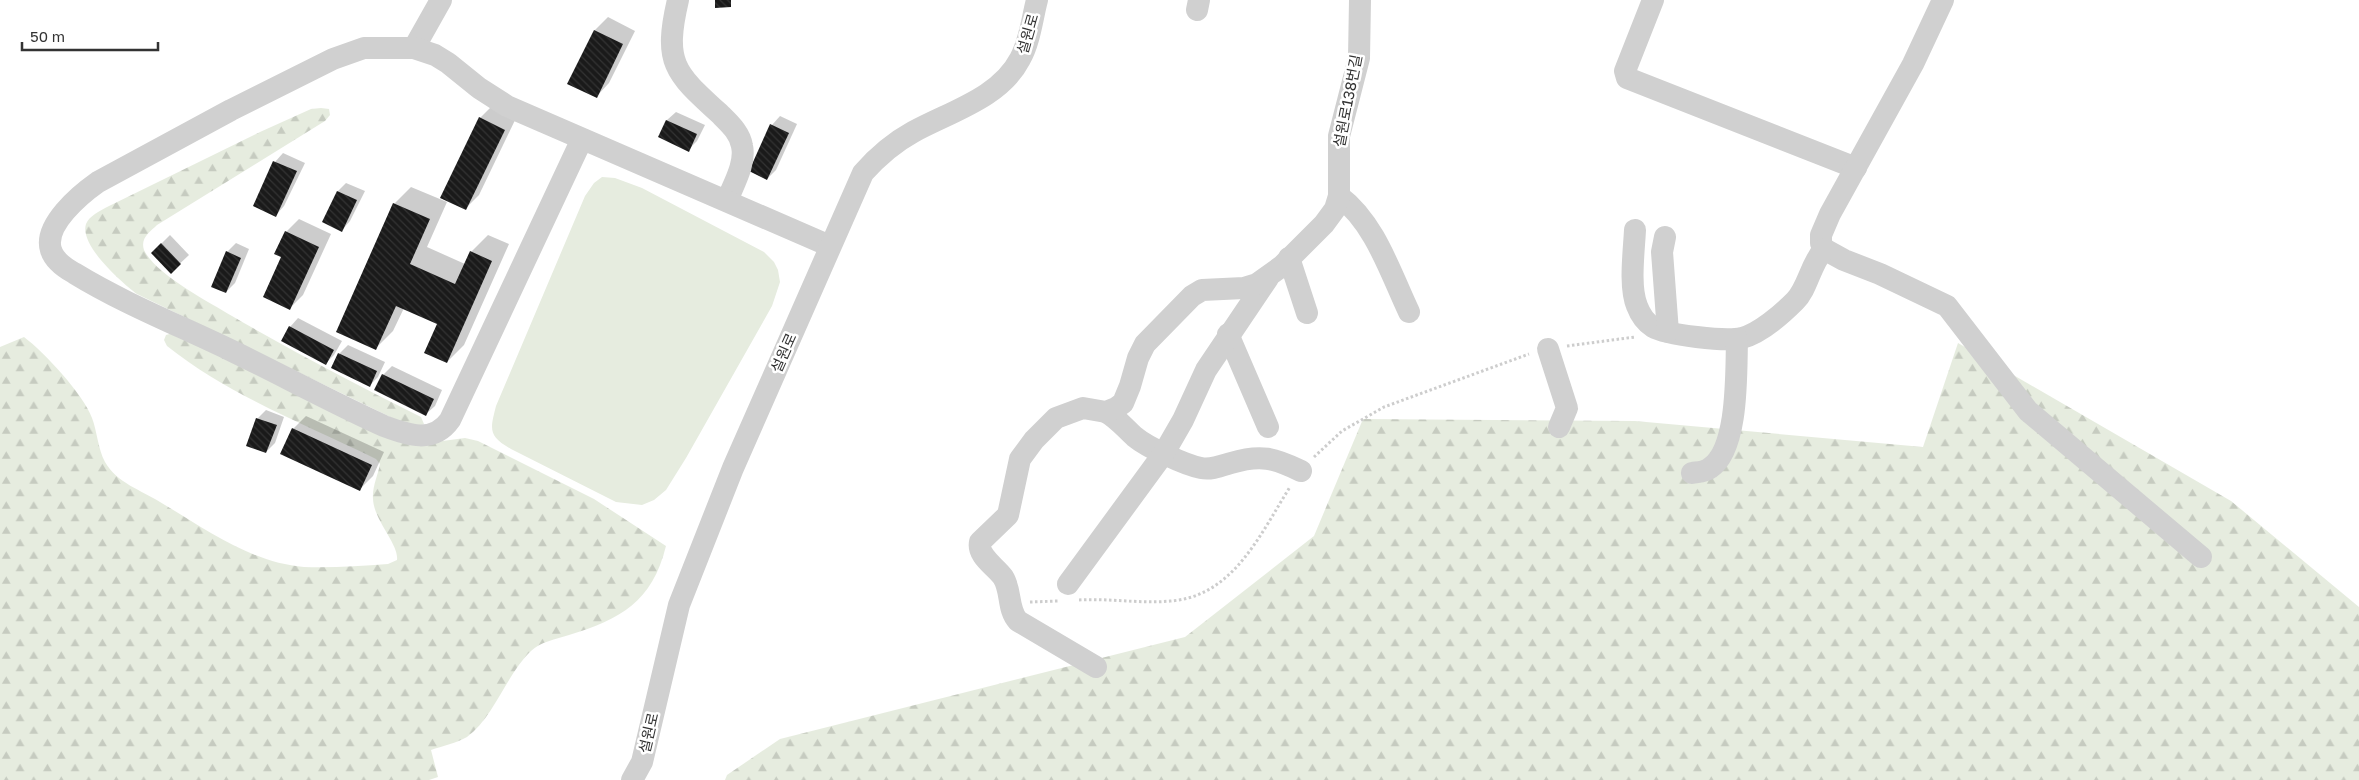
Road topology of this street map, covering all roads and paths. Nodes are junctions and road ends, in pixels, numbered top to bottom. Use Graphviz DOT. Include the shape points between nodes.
graph roads {
  1 [pos="441,0"];
  2 [pos="678,0"];
  3 [pos="1037,0"];
  4 [pos="1360,0"];
  5 [pos="1653,0"];
  6 [pos="1943,0"];
  7 [pos="414,48"];
  8 [pos="582,140"];
  9 [pos="1856,168"];
  10 [pos="1339,196"];
  11 [pos="727,201"];
  12 [pos="1635,230"];
  13 [pos="1665,237"];
  14 [pos="830,246"];
  15 [pos="1824,249"];
  16 [pos="1289,258"];
  17 [pos="1271,273"];
  18 [pos="1409,312"];
  19 [pos="1307,313"];
  20 [pos="1668,332"];
  21 [pos="1228,334"];
  22 [pos="1737,339"];
  23 [pos="1548,349"];
  24 [pos="1106,412"];
  25 [pos="1558,427"];
  26 [pos="1268,428"];
  27 [pos="1164,453"];
  28 [pos="1301,471"];
  29 [pos="1692,473"];
  30 [pos="2201,557"];
  31 [pos="1071,595"];
  32 [pos="1010,603"];
  33 [pos="1096,668"];
  34 [pos="632,780"];
  1 -- 7 [label="street"];
  2 -- 11 [label="street" via="670,38 675,63 693,89 730,125 742,146 743,157"];
  3 -- 14 [label="street, 설원로" via="1026,47 1009,75 994,89 914,131 880,154 863,173"];
  4 -- 10 [label="street, 설원로138번길" via="1358,58 1339,136"];
  5 -- 9 [label="street" via="1625,71 1627,78"];
  6 -- 9 [label="street" via="1913,64"];
  7 -- 8 [label="street" via="448,63 507,106"];
  7 -- 8 [label="street" via="364,48 333,59 98,182 80,194 54,227 50,239 54,256 74,273 120,298 356,413 404,433 430,435 443,429 450,420"];
  8 -- 11 [label="street"];
  9 -- 15 [label="street" via="1821,235"];
  10 -- 16 [label="street, 설원로138번길" via="1335,209 1324,224"];
  10 -- 18 [label="street" via="1366,222"];
  11 -- 14 [label="street"];
  12 -- 20 [label="street" via="1633,294 1636,305 1651,326"];
  13 -- 20 [label="street" via="1662,252"];
  14 -- 34 [label="street, 설원로" via="733,468 679,605 642,762"];
  15 -- 22 [label="street" via="1816,258 1794,302 1768,323"];
  15 -- 30 [label="street" via="1947,306 2028,411"];
  16 -- 17 [label="street, 설원로138번길"];
  16 -- 19 [label="street"];
  17 -- 21 [label="street"];
  17 -- 24 [label="street, 설원로138번길" via="1244,288 1202,290 1192,296 1145,344 1123,403"];
  20 -- 22 [label="street"];
  20 -- 23 [label="path"];
  21 -- 26 [label="street"];
  21 -- 27 [label="street"];
  22 -- 29 [label="street" via="1732,425 1717,462 1709,469"];
  23 -- 25 [label="street" via="1567,408"];
  23 -- 28 [label="path" via="1384,407 1342,431"];
  24 -- 27 [label="street" via="1118,419 1137,439"];
  24 -- 32 [label="street" via="1083,408 1056,418 1020,459 1010,510 1003,522 984,537 979,546 1004,579"];
  27 -- 28 [label="street" via="1201,468 1264,458 1277,459"];
  27 -- 31 [label="street"];
  28 -- 31 [label="path" via="1258,540 1235,569 1203,593 1179,600"];
  31 -- 32 [label="path"];
  32 -- 33 [label="street" via="1018,622"];
}
